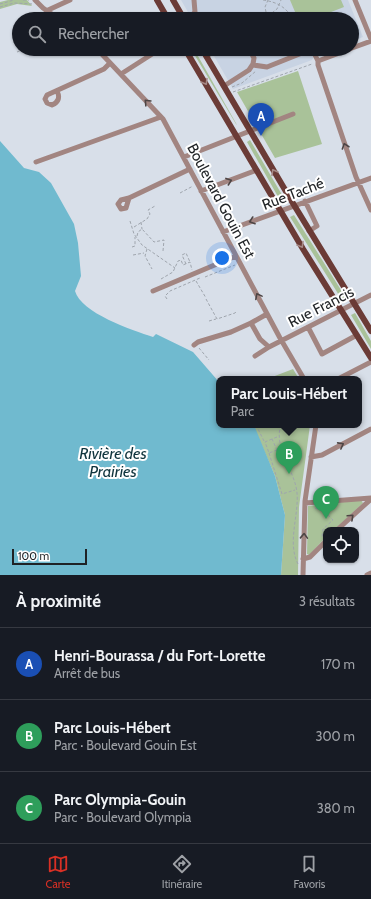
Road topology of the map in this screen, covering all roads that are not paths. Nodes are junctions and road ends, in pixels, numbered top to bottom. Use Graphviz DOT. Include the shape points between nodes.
graph roads {
  1 [pos="70,0"];
  2 [pos="156,0"];
  3 [pos="173,0"];
  4 [pos="194,0"];
  5 [pos="355,0"];
  6 [pos="33,2"];
  7 [pos="46,11"];
  8 [pos="164,12"];
  9 [pos="180,12"];
  10 [pos="195,12"];
  11 [pos="371,40"];
  12 [pos="359,45"];
  13 [pos="104,56"];
  14 [pos="149,56"];
  15 [pos="189,56"];
  16 [pos="206,56"];
  17 [pos="253,56"];
  18 [pos="294,56"];
  19 [pos="316,56"];
  20 [pos="332,56"];
  21 [pos="318,61"];
  22 [pos="110,63"];
  23 [pos="253,65"];
  24 [pos="121,74"];
  25 [pos="224,86"];
  26 [pos="58,90"];
  27 [pos="293,114"];
  28 [pos="161,117"];
  29 [pos="250,130"];
  30 [pos="237,136"];
  31 [pos="184,158"];
  32 [pos="36,162"];
  33 [pos="190,169"];
  34 [pos="257,170"];
  35 [pos="371,178"];
  36 [pos="358,182"];
  37 [pos="202,191"];
  38 [pos="129,198"];
  39 [pos="305,201"];
  40 [pos="294,206"];
  41 [pos="371,210"];
  42 [pos="281,211"];
  43 [pos="309,231"];
  44 [pos="223,232"];
  45 [pos="236,256"];
  46 [pos="153,291"];
  47 [pos="371,295"];
  48 [pos="355,303"];
  49 [pos="342,310"];
  50 [pos="267,314"];
  51 [pos="251,323"];
  52 [pos="308,327"];
  53 [pos="371,331"];
  54 [pos="357,335"];
  55 [pos="282,341"];
  56 [pos="194,345"];
  57 [pos="269,347"];
  58 [pos="254,356"];
  59 [pos="371,358"];
  60 [pos="371,362"];
  61 [pos="302,376"];
  62 [pos="344,376"];
  63 [pos="316,428"];
  64 [pos="371,429"];
  65 [pos="311,457"];
  66 [pos="371,498"];
  67 [pos="305,503"];
  68 [pos="341,527"];
  69 [pos="323,542"];
  70 [pos="303,559"];
  71 [pos="371,573"];
  72 [pos="303,575"];
  73 [pos="367,575"];
  1 -- 7 [label="street"];
  2 -- 8 [label="main road"];
  3 -- 9 [label="main road"];
  4 -- 10 [label="street"];
  5 -- 11 [label="street"];
  6 -- 7 [label="street"];
  11 -- 12 [label="street"];
  13 -- 22 [label="street, Boulevard Gouin Est"];
  14 -- 24 [label="street"];
  15 -- 30 [label="main road, one-way"];
  16 -- 25 [label="main road"];
  17 -- 23 [label="street"];
  18 -- 23 [label="street" via="267,67"];
  19 -- 21 [label="street"];
  20 -- 21 [label="street"];
  36 -- 21 [label="street, one-way"];
  22 -- 24 [label="street, Boulevard Gouin Est"];
  22 -- 26 [label="street" via="103,70"];
  23 -- 25 [label="street"];
  28 -- 24 [label="street, Boulevard Gouin Est, one-way"];
  25 -- 29 [label="main road"];
  27 -- 29 [label="street" via="257,130"];
  28 -- 31 [label="street, Boulevard Gouin Est"];
  28 -- 32 [label="street"];
  29 -- 30 [label="street"];
  40 -- 29 [label="main road, one-way"];
  30 -- 31 [label="street"];
  30 -- 34 [label="main road"];
  31 -- 33 [label="street, Boulevard Gouin Est"];
  33 -- 37 [label="street, Boulevard Gouin Est"];
  33 -- 38 [label="street"];
  37 -- 34 [label="street, one-way"];
  34 -- 42 [label="main road"];
  35 -- 36 [label="street, Rue Taché"];
  36 -- 39 [label="street, Rue Taché"];
  36 -- 41 [label="street"];
  37 -- 44 [label="street, Boulevard Gouin Est"];
  39 -- 40 [label="street, Rue Taché"];
  39 -- 43 [label="street" via="318,226"];
  40 -- 42 [label="street, Rue Taché"];
  40 -- 43 [label="main road"];
  42 -- 44 [label="street, Rue Taché, one-way"];
  42 -- 49 [label="main road, one-way"];
  43 -- 48 [label="main road"];
  44 -- 45 [label="street, Boulevard Gouin Est"];
  45 -- 46 [label="street"];
  50 -- 45 [label="street, Boulevard Gouin Est, one-way"];
  47 -- 48 [label="street, Rue Francis"];
  48 -- 49 [label="street, Rue Francis"];
  48 -- 53 [label="main road"];
  49 -- 52 [label="street, Rue Francis"];
  49 -- 54 [label="main road"];
  50 -- 51 [label="street"];
  50 -- 55 [label="street, Boulevard Gouin Est"];
  51 -- 56 [label="street"];
  51 -- 57 [label="street" via="260,339"];
  52 -- 54 [label="street" via="322,354"];
  52 -- 55 [label="street, Rue Francis"];
  54 -- 59 [label="main road"];
  55 -- 57 [label="street, Rue Francis"];
  55 -- 61 [label="street, Boulevard Gouin Est"];
  57 -- 58 [label="street, Rue Francis"];
  60 -- 62 [label="street"];
  63 -- 65 [label="street"];
  65 -- 64 [label="street, one-way"];
  65 -- 67 [label="street"];
  66 -- 67 [label="street"];
  68 -- 66 [label="street, one-way"];
  70 -- 67 [label="street, one-way"];
  69 -- 70 [label="street" via="310,557"];
  70 -- 72 [label="street"];
  71 -- 73 [label="street"];
}
